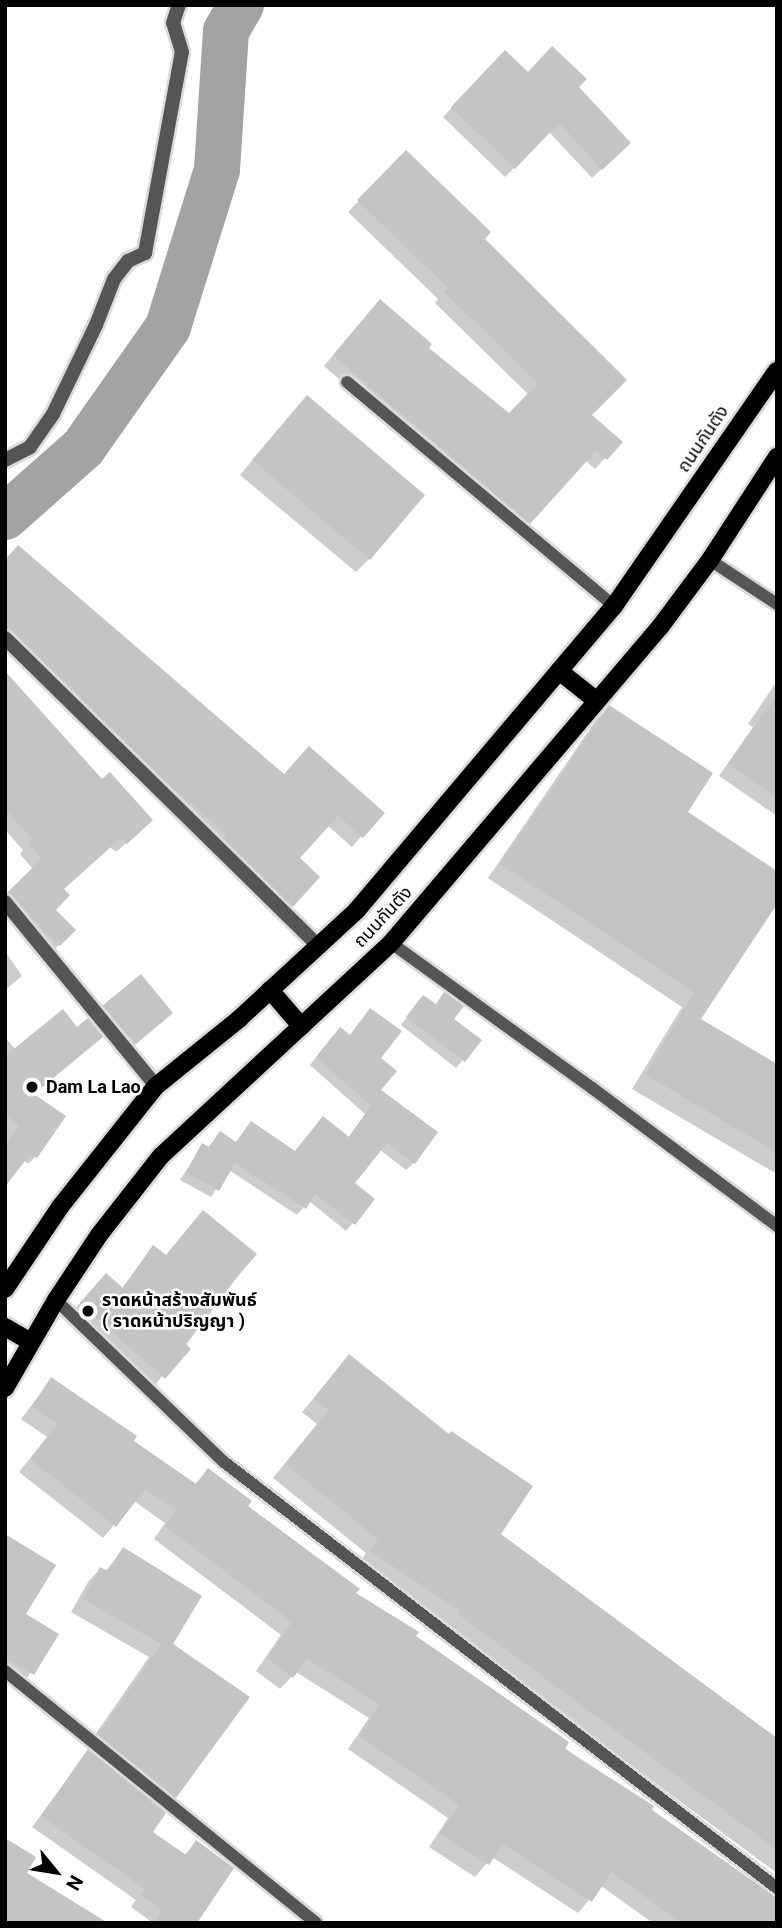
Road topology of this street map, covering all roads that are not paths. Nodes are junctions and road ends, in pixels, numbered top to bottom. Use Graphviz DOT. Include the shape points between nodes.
graph roads {
  1 [pos="179,5"];
  2 [pos="777,371"];
  3 [pos="347,383"];
  4 [pos="777,457"];
  5 [pos="5,460"];
  6 [pos="710,560"];
  7 [pos="777,604"];
  8 [pos="614,606"];
  9 [pos="5,638"];
  10 [pos="559,671"];
  11 [pos="597,701"];
  12 [pos="5,902"];
  13 [pos="391,943"];
  14 [pos="319,947"];
  15 [pos="270,990"];
  16 [pos="301,1026"];
  17 [pos="156,1086"];
  18 [pos="777,1226"];
  19 [pos="5,1289"];
  20 [pos="55,1300"];
  21 [pos="5,1327"];
  22 [pos="31,1342"];
  23 [pos="5,1388"];
  24 [pos="5,1671"];
  25 [pos="777,1888"];
  26 [pos="316,1923"];
  1 -- 5 [label="street" via="173,23 182,52 145,253 128,261 114,279 53,414 30,447"];
  2 -- 8 [label="main road, ถนนกันตัง"];
  3 -- 8 [label="lane"];
  4 -- 6 [label="main road, ถนนกันตัง"];
  6 -- 7 [label="lane"];
  6 -- 11 [label="main road, ถนนกันตัง"];
  8 -- 10 [label="main road, ถนนกันตัง"];
  9 -- 14 [label="street"];
  10 -- 11 [label="main road"];
  10 -- 14 [label="main road, ถนนกันตัง" via="357,910"];
  11 -- 13 [label="main road, ถนนกันตัง"];
  12 -- 17 [label="street"];
  13 -- 16 [label="main road, ถนนกันตัง"];
  13 -- 18 [label="lane"];
  14 -- 15 [label="main road, ถนนกันตัง"];
  15 -- 16 [label="main road"];
  15 -- 17 [label="main road, ถนนกันตัง"];
  16 -- 20 [label="main road, ถนนกันตัง" via="161,1156"];
  17 -- 19 [label="main road, ถนนกันตัง" via="60,1207"];
  20 -- 22 [label="main road, ถนนกันตัง"];
  20 -- 25 [label="lane" via="224,1462"];
  21 -- 22 [label="main road"];
  22 -- 23 [label="main road, ถนนกันตัง"];
  24 -- 26 [label="lane"];
}
